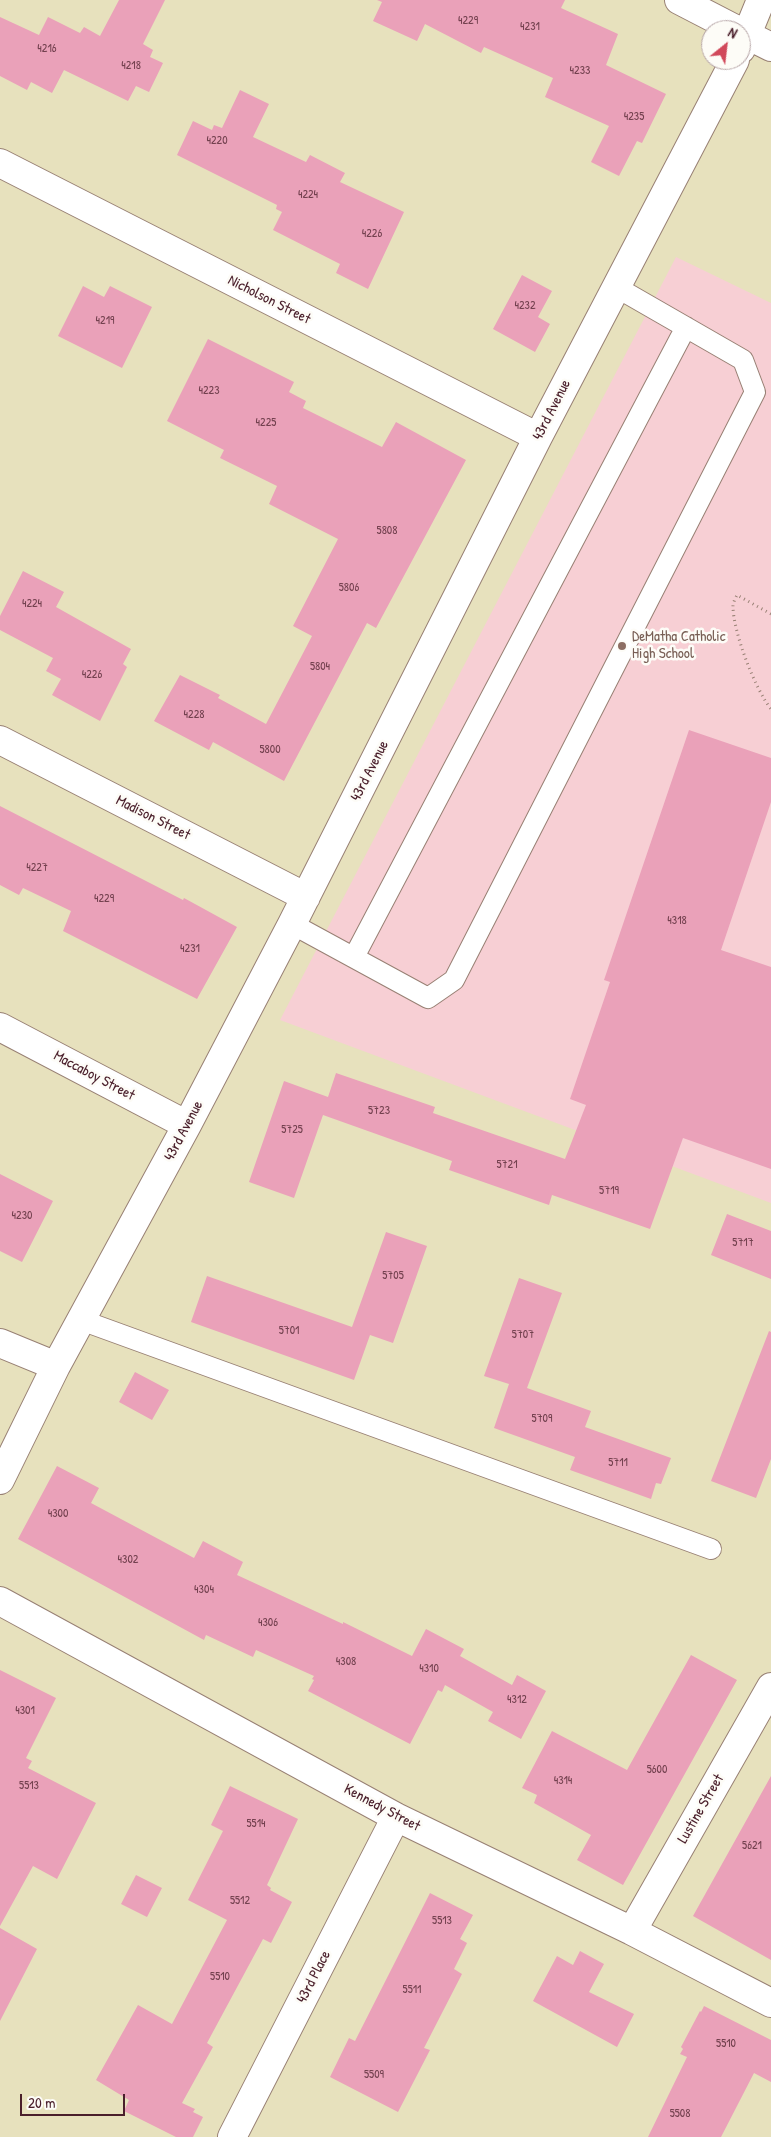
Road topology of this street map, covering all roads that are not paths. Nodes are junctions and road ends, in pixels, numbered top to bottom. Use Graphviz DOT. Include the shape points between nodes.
graph roads {
  1 [pos="679,0"];
  2 [pos="761,0"];
  3 [pos="714,20"];
  4 [pos="751,30"];
  5 [pos="730,70"];
  6 [pos="0,163"];
  7 [pos="616,287"];
  8 [pos="686,327"];
  9 [pos="538,438"];
  10 [pos="0,740"];
  11 [pos="306,898"];
  12 [pos="292,924"];
  13 [pos="354,957"];
  14 [pos="0,1027"];
  15 [pos="187,1125"];
  16 [pos="81,1320"];
  17 [pos="0,1343"];
  18 [pos="56,1366"];
  19 [pos="0,1480"];
  20 [pos="711,1549"];
  21 [pos="0,1601"];
  22 [pos="771,1686"];
  23 [pos="396,1816"];
  24 [pos="632,1931"];
  25 [pos="771,2003"];
  26 [pos="232,2137"];
  1 -- 3 [label="street"];
  2 -- 4 [label="street"];
  5 -- 7 [label="street, 43rd Avenue"];
  6 -- 9 [label="street, Nicholson Street"];
  7 -- 8 [label="lane"];
  7 -- 9 [label="street, 43rd Avenue"];
  8 -- 13 [label="lane"];
  8 -- 13 [label="lane" via="743,360 755,392 454,980 428,998"];
  9 -- 11 [label="street, 43rd Avenue"];
  10 -- 11 [label="street, Madison Street"];
  11 -- 12 [label="street, 43rd Avenue"];
  12 -- 13 [label="lane"];
  12 -- 15 [label="street, 43rd Avenue"];
  14 -- 15 [label="street, Maccaboy Street"];
  15 -- 16 [label="street, 43rd Avenue"];
  16 -- 18 [label="street, 43rd Avenue"];
  16 -- 20 [label="lane"];
  17 -- 18 [label="street"];
  18 -- 19 [label="street, 43rd Avenue"];
  21 -- 23 [label="street, Kennedy Street"];
  22 -- 24 [label="street, Lustine Street"];
  23 -- 24 [label="street, Kennedy Street"];
  23 -- 26 [label="street, 43rd Place"];
  24 -- 25 [label="street, Kennedy Street"];
}
